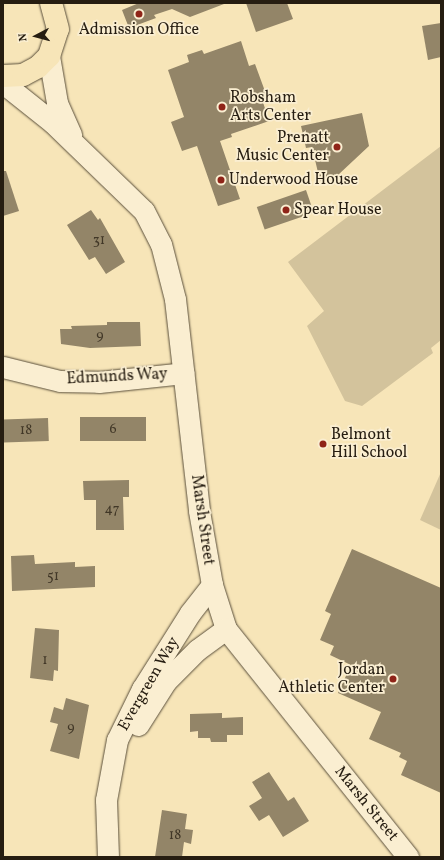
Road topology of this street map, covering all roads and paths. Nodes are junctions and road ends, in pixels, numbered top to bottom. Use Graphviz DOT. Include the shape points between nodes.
graph roads {
  1 [pos="51,3"];
  2 [pos="71,3"];
  3 [pos="58,29"];
  4 [pos="49,56"];
  5 [pos="3,76"];
  6 [pos="3,83"];
  7 [pos="81,150"];
  8 [pos="3,367"];
  9 [pos="184,373"];
  10 [pos="212,584"];
  11 [pos="226,629"];
  12 [pos="105,817"];
  13 [pos="108,857"];
  14 [pos="408,857"];
  1 -- 3 [label="main road"];
  2 -- 3 [label="main road"];
  3 -- 4 [label="main road"];
  4 -- 5 [label="main road" via="38,67 23,75"];
  4 -- 7 [label="street, Marsh Street" via="57,103 64,124"];
  6 -- 7 [label="street, Marsh Street"];
  7 -- 9 [label="street, Marsh Street" via="144,211 161,244 175,299"];
  8 -- 9 [label="street, Edmunds Way" via="60,381 99,382"];
  9 -- 10 [label="street, Marsh Street" via="199,511"];
  10 -- 11 [label="street, Marsh Street"];
  10 -- 12 [label="street, Evergreen Way" via="190,613 142,689 117,740"];
  11 -- 12 [label="street, Evergreen Way" via="183,663 153,701 136,728 119,787"];
  11 -- 14 [label="street, Marsh Street"];
  12 -- 13 [label="street, Evergreen Way"];
}
